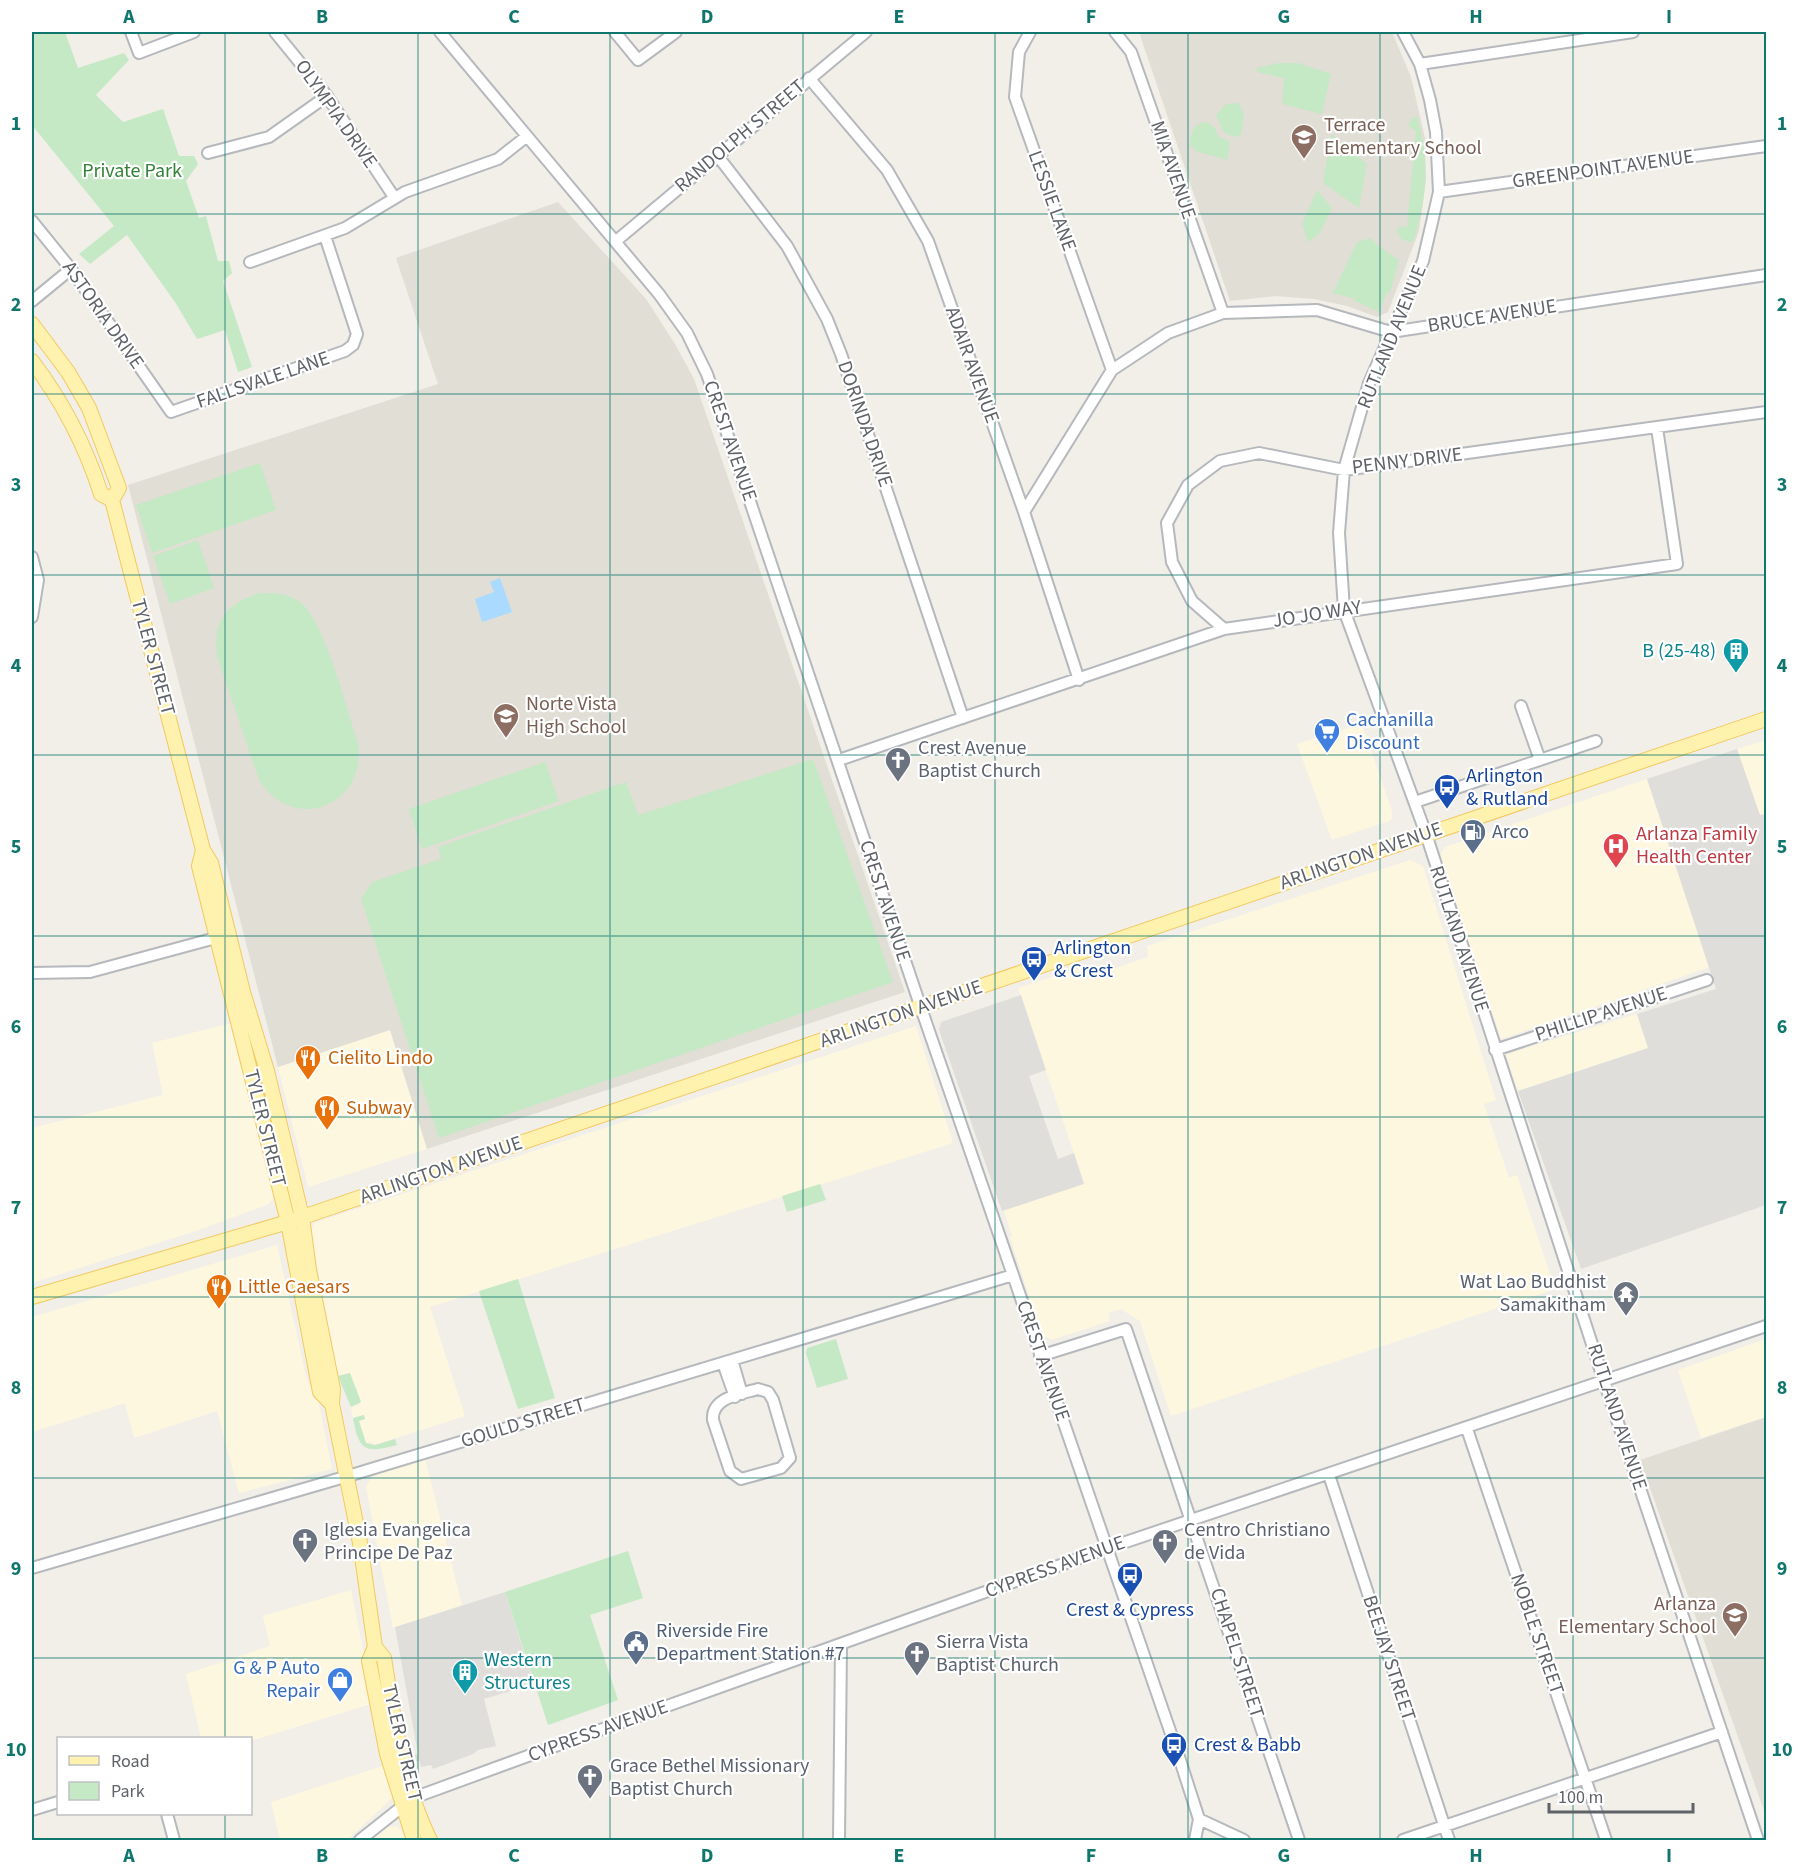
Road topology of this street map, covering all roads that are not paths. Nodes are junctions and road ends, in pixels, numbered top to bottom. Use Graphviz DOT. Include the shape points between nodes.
graph roads {
  1 [pos="131,32"];
  2 [pos="194,32"];
  3 [pos="275,32"];
  4 [pos="440,32"];
  5 [pos="615,32"];
  6 [pos="675,32"];
  7 [pos="866,32"];
  8 [pos="1030,32"];
  9 [pos="1115,32"];
  10 [pos="1403,32"];
  11 [pos="1634,32"];
  12 [pos="1420,64"];
  13 [pos="809,78"];
  14 [pos="327,96"];
  15 [pos="527,136"];
  16 [pos="1767,146"];
  17 [pos="208,153"];
  18 [pos="717,155"];
  19 [pos="1439,192"];
  20 [pos="394,197"];
  21 [pos="32,221"];
  22 [pos="325,236"];
  23 [pos="616,241"];
  24 [pos="250,262"];
  25 [pos="71,269"];
  26 [pos="1767,275"];
  27 [pos="32,301"];
  28 [pos="1224,313"];
  29 [pos="32,324"];
  30 [pos="1391,332"];
  31 [pos="32,361"];
  32 [pos="1112,370"];
  33 [pos="171,412"];
  34 [pos="1767,412"];
  35 [pos="1657,428"];
  36 [pos="1344,470"];
  37 [pos="112,500"];
  38 [pos="1024,512"];
  39 [pos="32,557"];
  40 [pos="1344,610"];
  41 [pos="32,617"];
  42 [pos="1224,629"];
  43 [pos="1079,680"];
  44 [pos="1521,706"];
  45 [pos="963,718"];
  46 [pos="1767,719"];
  47 [pos="1596,741"];
  48 [pos="839,760"];
  49 [pos="1540,760"];
  50 [pos="1415,802"];
  51 [pos="1426,834"];
  52 [pos="223,936"];
  53 [pos="32,974"];
  54 [pos="1707,980"];
  55 [pos="921,1008"];
  56 [pos="1495,1050"];
  57 [pos="302,1217"];
  58 [pos="288,1222"];
  59 [pos="1013,1275"];
  60 [pos="32,1297"];
  61 [pos="1767,1326"];
  62 [pos="1040,1356"];
  63 [pos="728,1361"];
  64 [pos="1604,1382"];
  65 [pos="738,1395"];
  66 [pos="332,1404"];
  67 [pos="1467,1429"];
  68 [pos="1329,1475"];
  69 [pos="348,1476"];
  70 [pos="1193,1520"];
  71 [pos="1108,1548"];
  72 [pos="32,1568"];
  73 [pos="841,1645"];
  74 [pos="1722,1731"];
  75 [pos="1586,1778"];
  76 [pos="57,1802"];
  77 [pos="407,1803"];
  78 [pos="32,1810"];
  79 [pos="167,1815"];
  80 [pos="1199,1819"];
  81 [pos="1445,1827"];
  82 [pos="174,1840"];
  83 [pos="360,1840"];
  84 [pos="414,1840"];
  85 [pos="430,1840"];
  86 [pos="839,1840"];
  87 [pos="1195,1840"];
  88 [pos="1244,1840"];
  89 [pos="1299,1840"];
  90 [pos="1403,1840"];
  91 [pos="1449,1840"];
  92 [pos="1606,1840"];
  93 [pos="1758,1840"];
  1 -- 2 [label="street" via="139,53"];
  3 -- 14 [label="street, OLYMPIA DRIVE"];
  4 -- 15 [label="street, CREST AVENUE"];
  5 -- 6 [label="street" via="638,60"];
  7 -- 13 [label="street, RANDOLPH STREET"];
  8 -- 32 [label="street, LESSIE LANE" via="1020,52 1015,97"];
  9 -- 28 [label="street, MIA AVENUE" via="1131,52"];
  10 -- 12 [label="street, RUTLAND AVENUE"];
  11 -- 12 [label="street"];
  12 -- 19 [label="street, RUTLAND AVENUE" via="1437,132"];
  13 -- 18 [label="street, RANDOLPH STREET"];
  13 -- 38 [label="street, ADAIR AVENUE" via="886,170 928,241"];
  14 -- 17 [label="street" via="269,137"];
  14 -- 20 [label="street, OLYMPIA DRIVE"];
  15 -- 20 [label="street" via="498,159"];
  15 -- 23 [label="street, CREST AVENUE"];
  16 -- 19 [label="street, GREENPOINT AVENUE"];
  18 -- 23 [label="street, RANDOLPH STREET"];
  18 -- 45 [label="street, DORINDA DRIVE" via="788,246 842,354"];
  19 -- 30 [label="street, RUTLAND AVENUE" via="1423,261"];
  20 -- 22 [label="street" via="361,220"];
  21 -- 25 [label="street, ASTORIA DRIVE"];
  22 -- 24 [label="street"];
  22 -- 33 [label="street, FALLSVALE LANE" via="357,334 353,345"];
  23 -- 48 [label="street, CREST AVENUE" via="680,322 707,374"];
  25 -- 27 [label="street"];
  25 -- 33 [label="street, ASTORIA DRIVE"];
  26 -- 30 [label="street, BRUCE AVENUE"];
  28 -- 30 [label="street, BRUCE AVENUE" via="1317,310"];
  28 -- 32 [label="street, BRUCE AVENUE" via="1168,333"];
  29 -- 37 [label="main road, TYLER STREET" via="89,408 119,488"];
  30 -- 36 [label="street, RUTLAND AVENUE" via="1369,383"];
  31 -- 37 [label="main road, TYLER STREET" via="70,415 88,452 101,494"];
  32 -- 38 [label="street, BRUCE AVENUE"];
  34 -- 35 [label="street, PENNY DRIVE"];
  35 -- 36 [label="street, PENNY DRIVE"];
  35 -- 40 [label="street, JO JO WAY" via="1677,564"];
  36 -- 40 [label="street, RUTLAND AVENUE" via="1339,533"];
  36 -- 42 [label="street, PENNY DRIVE" via="1259,453 1220,461 1188,485 1167,523 1172,562 1192,601"];
  37 -- 52 [label="main road, TYLER STREET" via="203,850 199,866"];
  38 -- 43 [label="street, ADAIR AVENUE"];
  39 -- 41 [label="street" via="38,580"];
  40 -- 42 [label="street, JO JO WAY"];
  40 -- 50 [label="street, RUTLAND AVENUE"];
  42 -- 43 [label="street, JO JO WAY"];
  43 -- 45 [label="street, JO JO WAY"];
  44 -- 49 [label="street"];
  45 -- 48 [label="street, JO JO WAY"];
  46 -- 51 [label="main road, ARLINGTON AVENUE"];
  47 -- 49 [label="street"];
  48 -- 55 [label="street, CREST AVENUE"];
  49 -- 50 [label="street"];
  50 -- 51 [label="street, RUTLAND AVENUE"];
  51 -- 55 [label="main road, ARLINGTON AVENUE"];
  51 -- 56 [label="street, RUTLAND AVENUE"];
  52 -- 53 [label="street" via="90,972"];
  52 -- 57 [label="main road, TYLER STREET" via="267,1071"];
  52 -- 58 [label="main road, TYLER STREET"];
  54 -- 56 [label="street, PHILLIP AVENUE"];
  55 -- 57 [label="main road, ARLINGTON AVENUE"];
  55 -- 59 [label="street, CREST AVENUE"];
  56 -- 64 [label="street, RUTLAND AVENUE"];
  57 -- 58 [label="main road, ARLINGTON AVENUE"];
  57 -- 66 [label="main road, TYLER STREET" via="333,1389"];
  58 -- 60 [label="main road, ARLINGTON AVENUE"];
  58 -- 66 [label="main road, TYLER STREET" via="320,1392"];
  59 -- 62 [label="street, CREST AVENUE"];
  59 -- 63 [label="street, GOULD STREET"];
  61 -- 64 [label="street, CYPRESS AVENUE"];
  62 -- 70 [label="street, CHAPEL STREET" via="1126,1329"];
  62 -- 71 [label="street, CREST AVENUE"];
  63 -- 65 [label="street"];
  63 -- 69 [label="street, GOULD STREET"];
  64 -- 67 [label="street, CYPRESS AVENUE"];
  64 -- 74 [label="street, RUTLAND AVENUE"];
  65 -- 65 [label="street" via="718,1403 713,1420 730,1471 743,1480 781,1468 790,1458 773,1400 765,1390"];
  66 -- 69 [label="main road, TYLER STREET"];
  67 -- 68 [label="street, CYPRESS AVENUE"];
  67 -- 75 [label="street, NOBLE STREET"];
  68 -- 70 [label="street, CYPRESS AVENUE"];
  68 -- 81 [label="street, BEEJAY STREET"];
  69 -- 72 [label="street, GOULD STREET"];
  69 -- 77 [label="main road, TYLER STREET" via="375,1647 369,1661 387,1754"];
  70 -- 71 [label="street, CYPRESS AVENUE"];
  70 -- 89 [label="street, CHAPEL STREET"];
  71 -- 73 [label="street, CYPRESS AVENUE"];
  71 -- 80 [label="street, CREST AVENUE"];
  73 -- 77 [label="street, CYPRESS AVENUE"];
  73 -- 86 [label="street"];
  74 -- 75 [label="street"];
  74 -- 93 [label="street, RUTLAND AVENUE"];
  75 -- 81 [label="street"];
  75 -- 92 [label="street, NOBLE STREET"];
  76 -- 78 [label="street"];
  77 -- 83 [label="street, CYPRESS AVENUE"];
  77 -- 84 [label="main road, TYLER STREET"];
  77 -- 85 [label="main road, TYLER STREET"];
  79 -- 82 [label="street"];
  80 -- 87 [label="street, CREST AVENUE"];
  80 -- 88 [label="street"];
  81 -- 90 [label="street"];
  81 -- 91 [label="street, BEEJAY STREET"];
}
